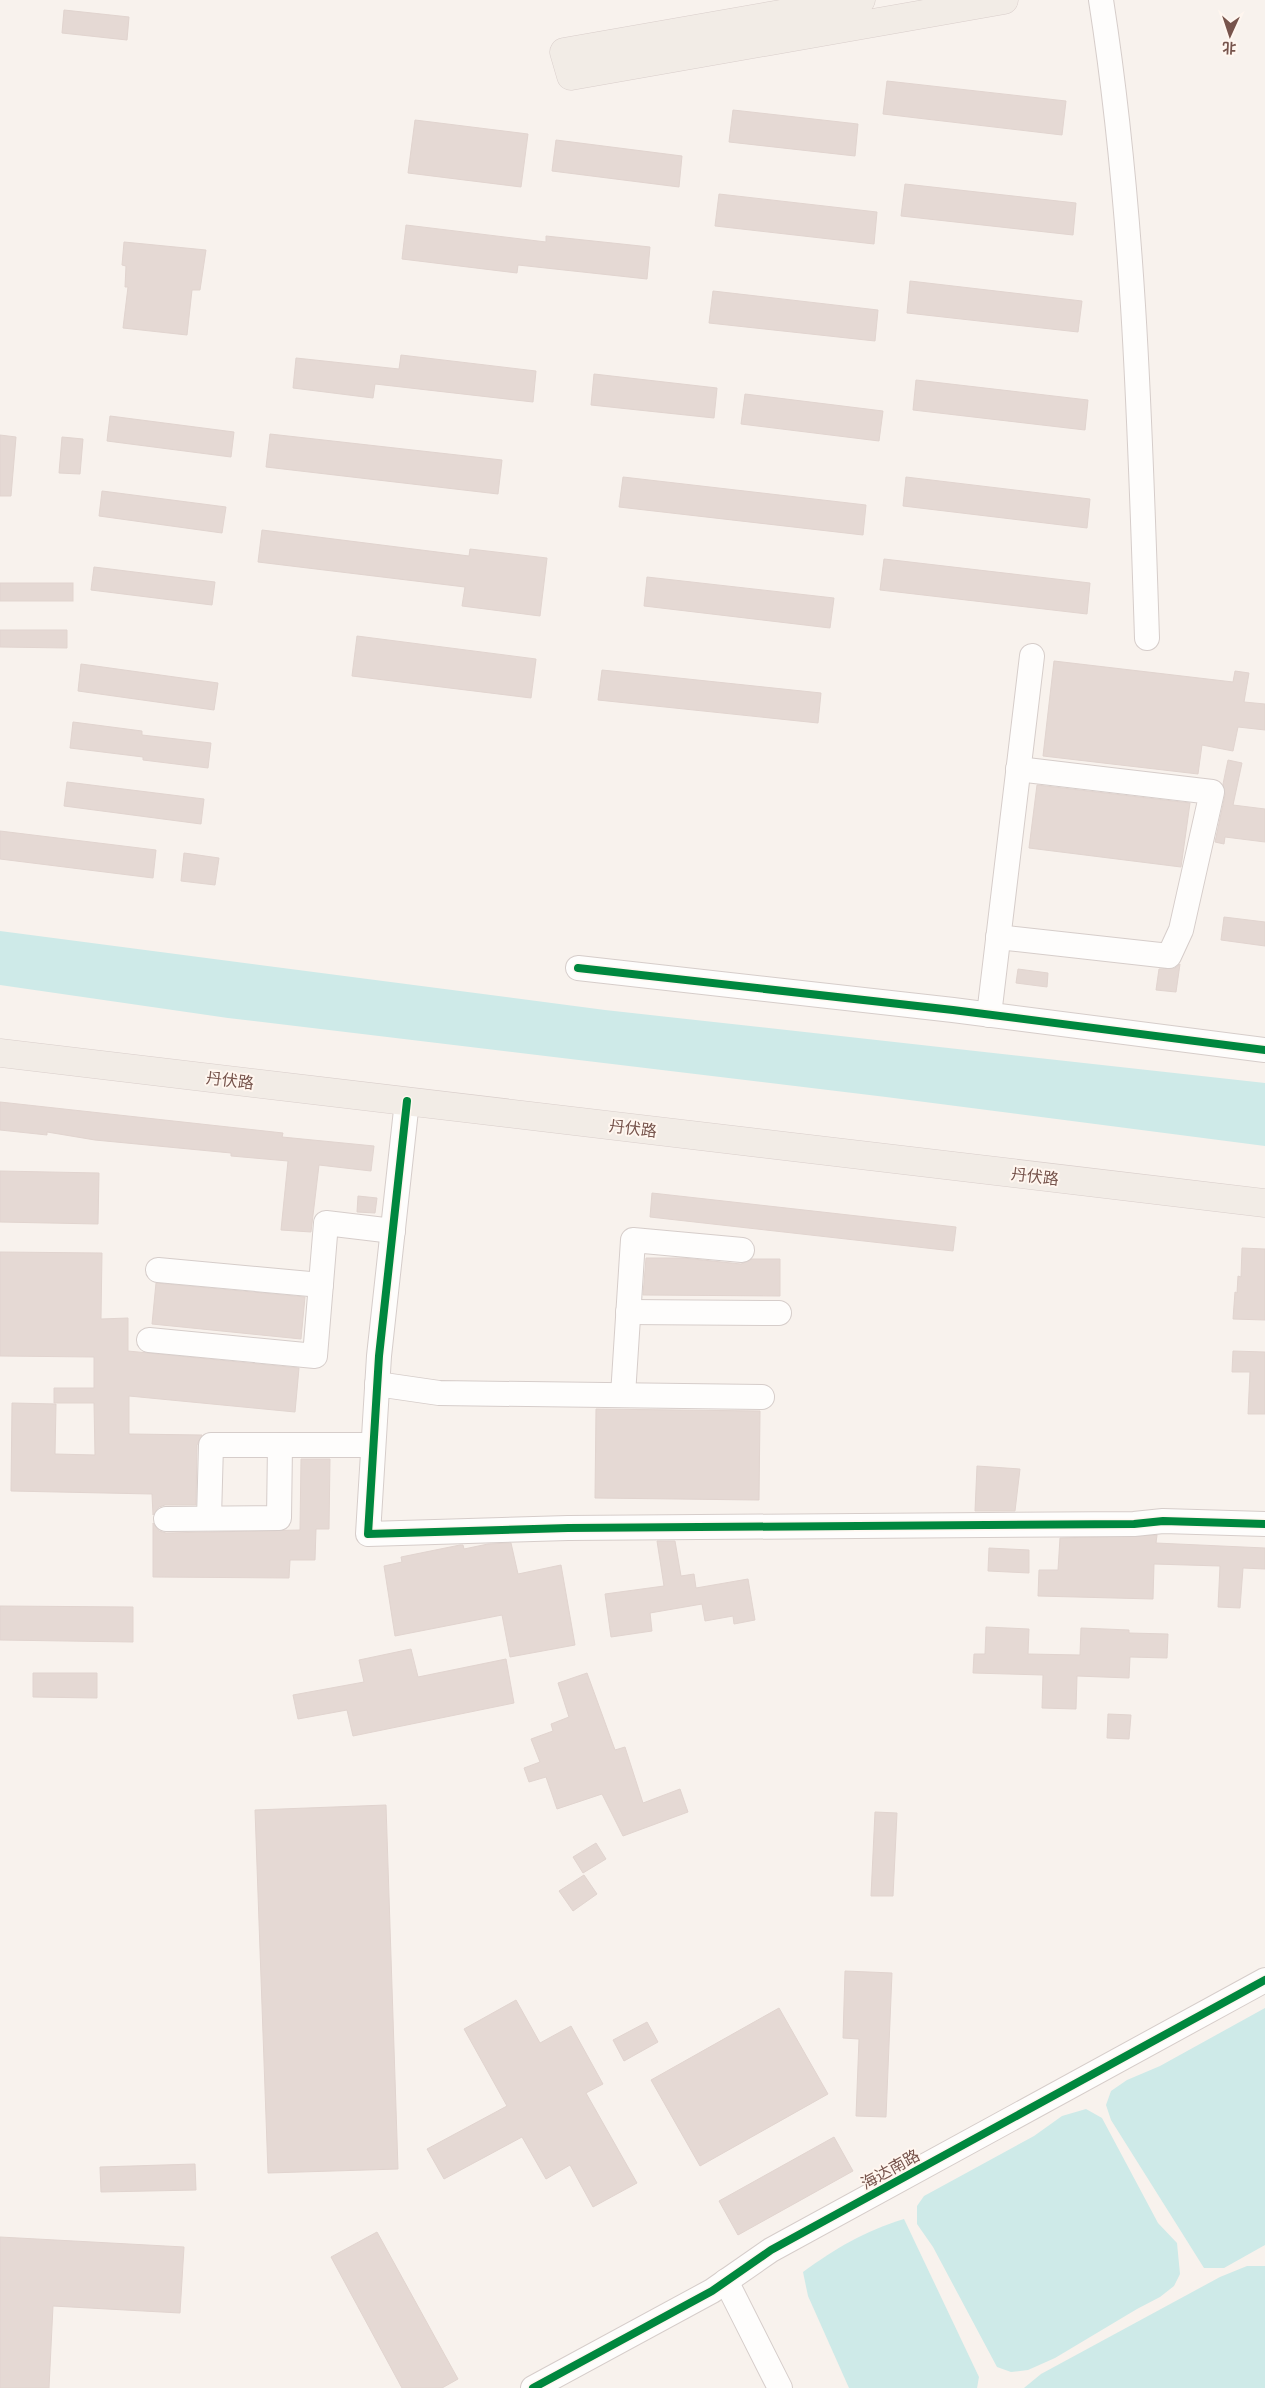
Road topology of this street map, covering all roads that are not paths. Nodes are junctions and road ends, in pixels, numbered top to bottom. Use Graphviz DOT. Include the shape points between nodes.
graph roads {
  1 [pos="861,0"];
  2 [pos="1004,0"];
  3 [pos="1101,0"];
  4 [pos="1147,638"];
  5 [pos="1032,656"];
  6 [pos="1018,769"];
  7 [pos="998,937"];
  8 [pos="578,968"];
  9 [pos="989,1015"];
  10 [pos="1265,1050"];
  11 [pos="0,1053"];
  12 [pos="407,1100"];
  13 [pos="1265,1203"];
  14 [pos="393,1230"];
  15 [pos="742,1250"];
  16 [pos="158,1270"];
  17 [pos="321,1285"];
  18 [pos="628,1312"];
  19 [pos="779,1313"];
  20 [pos="150,1340"];
  21 [pos="377,1384"];
  22 [pos="623,1395"];
  23 [pos="762,1397"];
  24 [pos="280,1445"];
  25 [pos="373,1445"];
  26 [pos="208,1518"];
  27 [pos="166,1519"];
  28 [pos="1265,1524"];
  29 [pos="1265,1980"];
  30 [pos="726,2281"];
  31 [pos="533,2388"];
  32 [pos="780,2388"];
  1 -- 2 [label="main road" via="564,52 571,76"];
  3 -- 4 [label="street" via="1128,225 1138,375"];
  5 -- 6 [label="street"];
  6 -- 7 [label="street"];
  6 -- 7 [label="street" via="1212,792 1181,930 1169,956"];
  7 -- 9 [label="street"];
  8 -- 9 [label="street"];
  9 -- 10 [label="street"];
  11 -- 12 [label="main road, 丹伏路"];
  12 -- 13 [label="main road, 丹伏路"];
  12 -- 14 [label="street"];
  14 -- 17 [label="street" via="326,1223"];
  14 -- 21 [label="street"];
  15 -- 18 [label="street" via="633,1240"];
  16 -- 17 [label="street"];
  17 -- 20 [label="street" via="315,1356"];
  18 -- 19 [label="street"];
  18 -- 22 [label="street"];
  21 -- 22 [label="street" via="439,1393"];
  21 -- 25 [label="street"];
  22 -- 23 [label="street"];
  24 -- 25 [label="street"];
  24 -- 26 [label="street" via="210,1445"];
  24 -- 26 [label="street" via="279,1518"];
  25 -- 28 [label="street" via="368,1534 568,1528 1134,1524 1162,1521"];
  26 -- 27 [label="street"];
  29 -- 30 [label="street, 海达南路" via="771,2250"];
  30 -- 31 [label="street, 海达南路"];
  30 -- 32 [label="street"];
}
